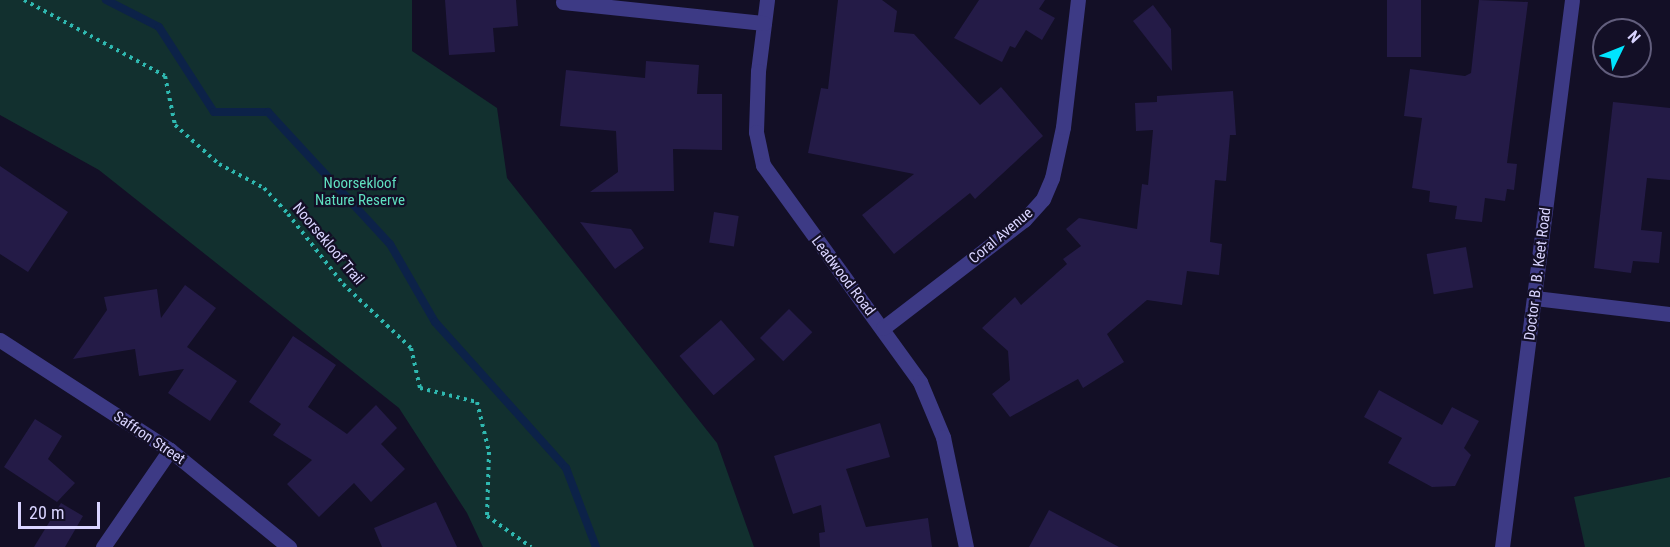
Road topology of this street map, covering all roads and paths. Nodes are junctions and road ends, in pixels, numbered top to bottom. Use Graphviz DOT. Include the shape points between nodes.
graph roads {
  1 [pos="24,0"];
  2 [pos="768,0"];
  3 [pos="1078,0"];
  4 [pos="1572,0"];
  5 [pos="563,2"];
  6 [pos="764,23"];
  7 [pos="1535,298"];
  8 [pos="1670,314"];
  9 [pos="883,328"];
  10 [pos="0,340"];
  11 [pos="170,450"];
  12 [pos="103,547"];
  13 [pos="290,547"];
  14 [pos="531,547"];
  15 [pos="966,547"];
  16 [pos="1502,547"];
  1 -- 14 [label="path, Noorsekloof Trail" via="165,76 176,125 219,164 264,188 343,284 411,348 420,388 477,402 489,452 487,516"];
  2 -- 6 [label="street, Leadwood Road"];
  3 -- 9 [label="street, Coral Avenue" via="1063,127 1052,178 1043,199 1024,220"];
  4 -- 7 [label="street, Doctor B. B. Keet Road"];
  5 -- 6 [label="street"];
  6 -- 9 [label="street, Leadwood Road" via="756,132 763,165"];
  7 -- 8 [label="street"];
  7 -- 16 [label="street, Doctor B. B. Keet Road"];
  9 -- 15 [label="street, Leadwood Road" via="920,382 943,437"];
  10 -- 11 [label="street, Saffron Street"];
  11 -- 12 [label="street"];
  11 -- 13 [label="street, Saffron Street"];
}
